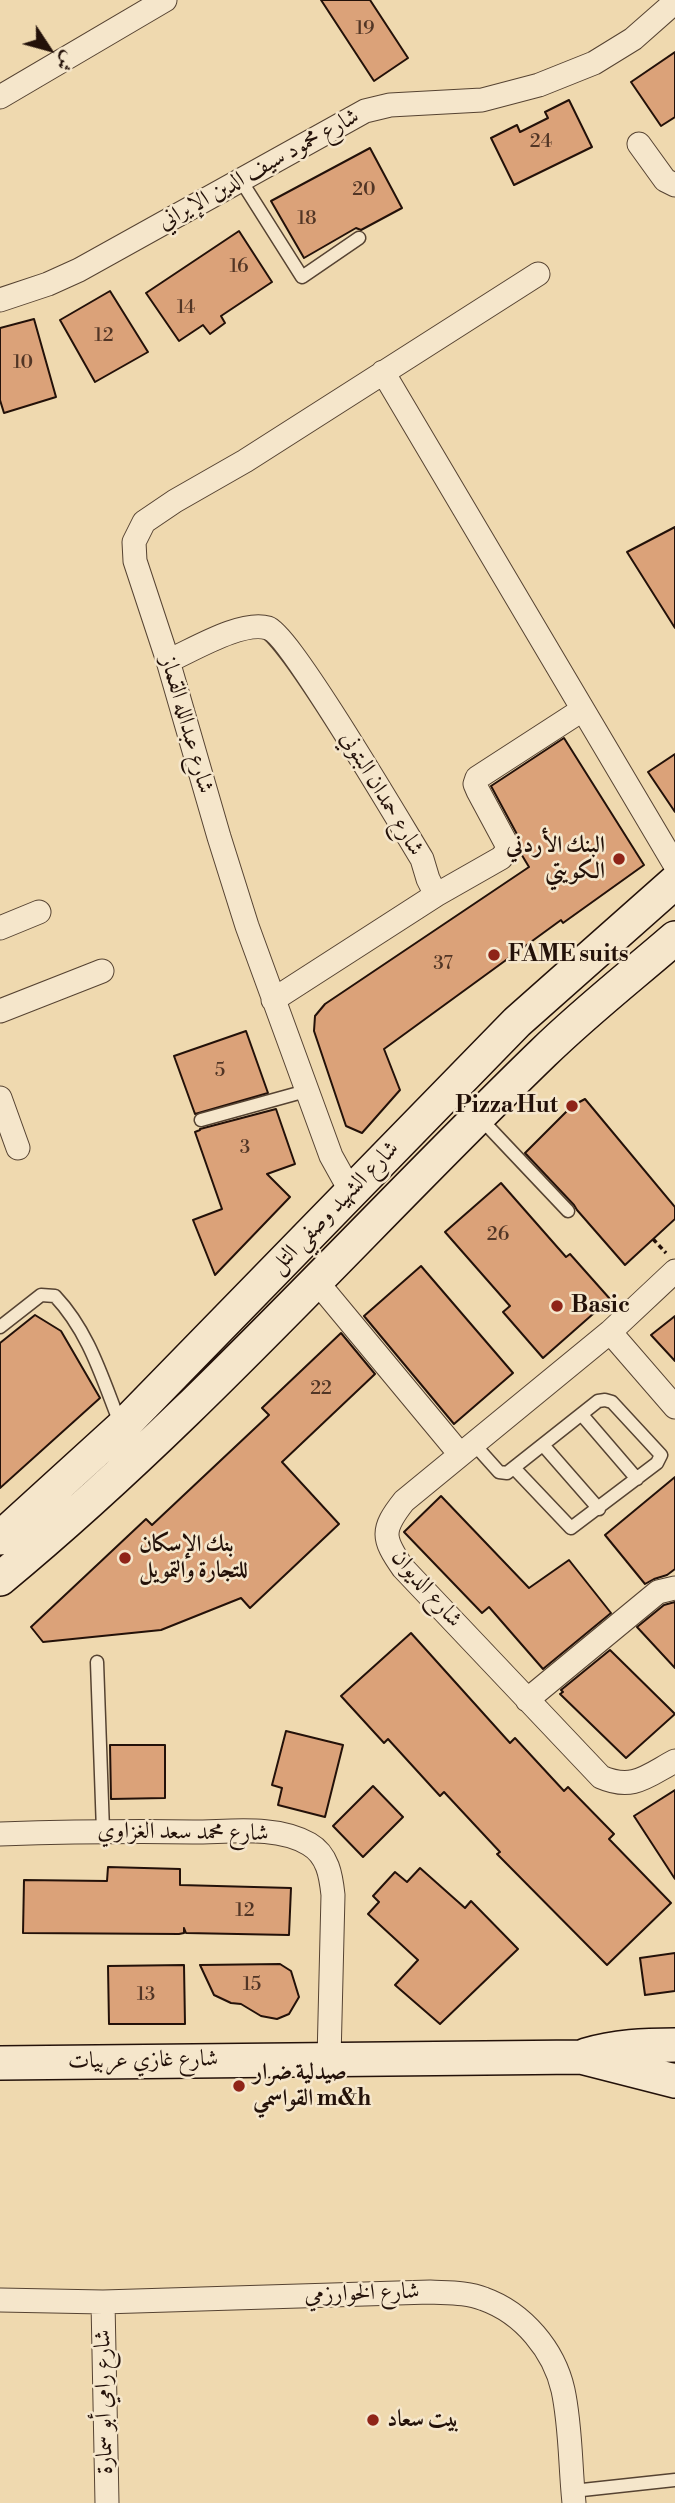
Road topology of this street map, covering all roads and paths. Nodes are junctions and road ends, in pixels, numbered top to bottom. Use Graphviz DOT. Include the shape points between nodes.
graph roads {
  1 [pos="165,0"];
  2 [pos="675,2"];
  3 [pos="0,97"];
  4 [pos="639,144"];
  5 [pos="240,180"];
  6 [pos="675,185"];
  7 [pos="359,238"];
  8 [pos="538,274"];
  9 [pos="0,300"];
  10 [pos="383,372"];
  11 [pos="168,661"];
  12 [pos="582,710"];
  13 [pos="675,864"];
  14 [pos="675,882"];
  15 [pos="436,895"];
  16 [pos="39,912"];
  17 [pos="0,928"];
  18 [pos="675,938"];
  19 [pos="102,971"];
  20 [pos="273,1000"];
  21 [pos="0,1011"];
  22 [pos="306,1091"];
  23 [pos="0,1098"];
  24 [pos="479,1117"];
  25 [pos="201,1120"];
  26 [pos="18,1148"];
  27 [pos="351,1192"];
  28 [pos="568,1211"];
  29 [pos="653,1239"];
  30 [pos="657,1244"];
  31 [pos="675,1271"];
  32 [pos="317,1282"];
  33 [pos="0,1327"];
  34 [pos="610,1332"];
  35 [pos="675,1407"];
  36 [pos="582,1415"];
  37 [pos="122,1427"];
  38 [pos="543,1445"];
  39 [pos="466,1448"];
  40 [pos="514,1468"];
  41 [pos="637,1479"];
  42 [pos="599,1509"];
  43 [pos="0,1538"];
  44 [pos="0,1579"];
  45 [pos="675,1588"];
  46 [pos="97,1662"];
  47 [pos="527,1700"];
  48 [pos="675,1761"];
  49 [pos="103,1831"];
  50 [pos="0,1834"];
  51 [pos="675,2045"];
  52 [pos="581,2057"];
  53 [pos="329,2059"];
  54 [pos="0,2063"];
  55 [pos="675,2081"];
  56 [pos="0,2301"];
  57 [pos="103,2301"];
  58 [pos="675,2480"];
  59 [pos="573,2497"];
  60 [pos="107,2503"];
  1 -- 3 [label="street"];
  2 -- 5 [label="street, شارع محمود سيف الدين الإيراني" via="632,38 583,68 482,100 390,104 365,111"];
  4 -- 6 [label="street" via="665,180"];
  5 -- 7 [label="lane" via="302,277"];
  5 -- 9 [label="street, شارع محمود سيف الدين الإيراني" via="79,270"];
  8 -- 10 [label="street, شارع عبدالله القماز"];
  10 -- 11 [label="street, شارع عبدالله القماز" via="144,522 134,542 135,561"];
  10 -- 12 [label="street"];
  11 -- 15 [label="street, شارع حمدان البتوني" via="239,629 272,629 329,709 422,859"];
  11 -- 20 [label="street, شارع عبدالله القماز"];
  12 -- 13 [label="street"];
  12 -- 15 [label="street" via="477,779 475,784 508,849 501,858"];
  14 -- 27 [label="main road, شارع الشهيد وصفي التل" via="516,1023"];
  15 -- 20 [label="street"];
  16 -- 17 [label="street"];
  18 -- 24 [label="main road, شارع الشهيد وصفي التل" via="545,1051"];
  19 -- 21 [label="street"];
  20 -- 22 [label="street, شارع عبدالله القماز"];
  22 -- 25 [label="lane"];
  22 -- 27 [label="street, شارع عبدالله القماز" via="331,1156"];
  23 -- 26 [label="street"];
  24 -- 28 [label="lane"];
  24 -- 32 [label="main road, شارع الشهيد وصفي التل"];
  27 -- 37 [label="main road, شارع الشهيد وصفي التل"];
  29 -- 30 [label="path"];
  31 -- 34 [label="street, شارع الديوان"];
  32 -- 39 [label="street"];
  32 -- 44 [label="main road, شارع الشهيد وصفي التل" via="218,1382"];
  33 -- 37 [label="lane" via="41,1295 55,1296 86,1336"];
  34 -- 35 [label="street"];
  34 -- 39 [label="street, شارع الديوان"];
  36 -- 38 [label="lane"];
  36 -- 41 [label="lane"];
  36 -- 41 [label="lane" via="605,1400 640,1430 661,1455"];
  37 -- 43 [label="main road, شارع الشهيد وصفي التل"];
  38 -- 40 [label="lane"];
  38 -- 42 [label="lane"];
  39 -- 40 [label="lane" via="499,1472"];
  39 -- 47 [label="street, شارع الديوان" via="391,1517 385,1530 388,1547"];
  40 -- 42 [label="lane" via="571,1528"];
  41 -- 42 [label="lane"];
  45 -- 47 [label="street" via="658,1592"];
  46 -- 49 [label="lane"];
  47 -- 48 [label="street, شارع الديوان" via="601,1777 617,1784 639,1780"];
  49 -- 50 [label="street, شارع محمد سعد الغزاوي"];
  49 -- 53 [label="street, شارع محمد سعد الغزاوي" via="254,1832 288,1835 311,1844 331,1875 333,1895"];
  51 -- 52 [label="main road, شارع غازي عربيات" via="631,2045"];
  52 -- 53 [label="main road, شارع غازي عربيات"];
  52 -- 55 [label="main road, شارع غازي عربيات"];
  53 -- 54 [label="main road, شارع غازي عربيات"];
  56 -- 57 [label="street, شارع الخوارزمي"];
  57 -- 59 [label="street, شارع الخوارزمي" via="430,2292 483,2298 521,2321 551,2359 567,2416"];
  57 -- 60 [label="street, شارع رامي أبو سمارة"];
  58 -- 59 [label="lane"];
}
